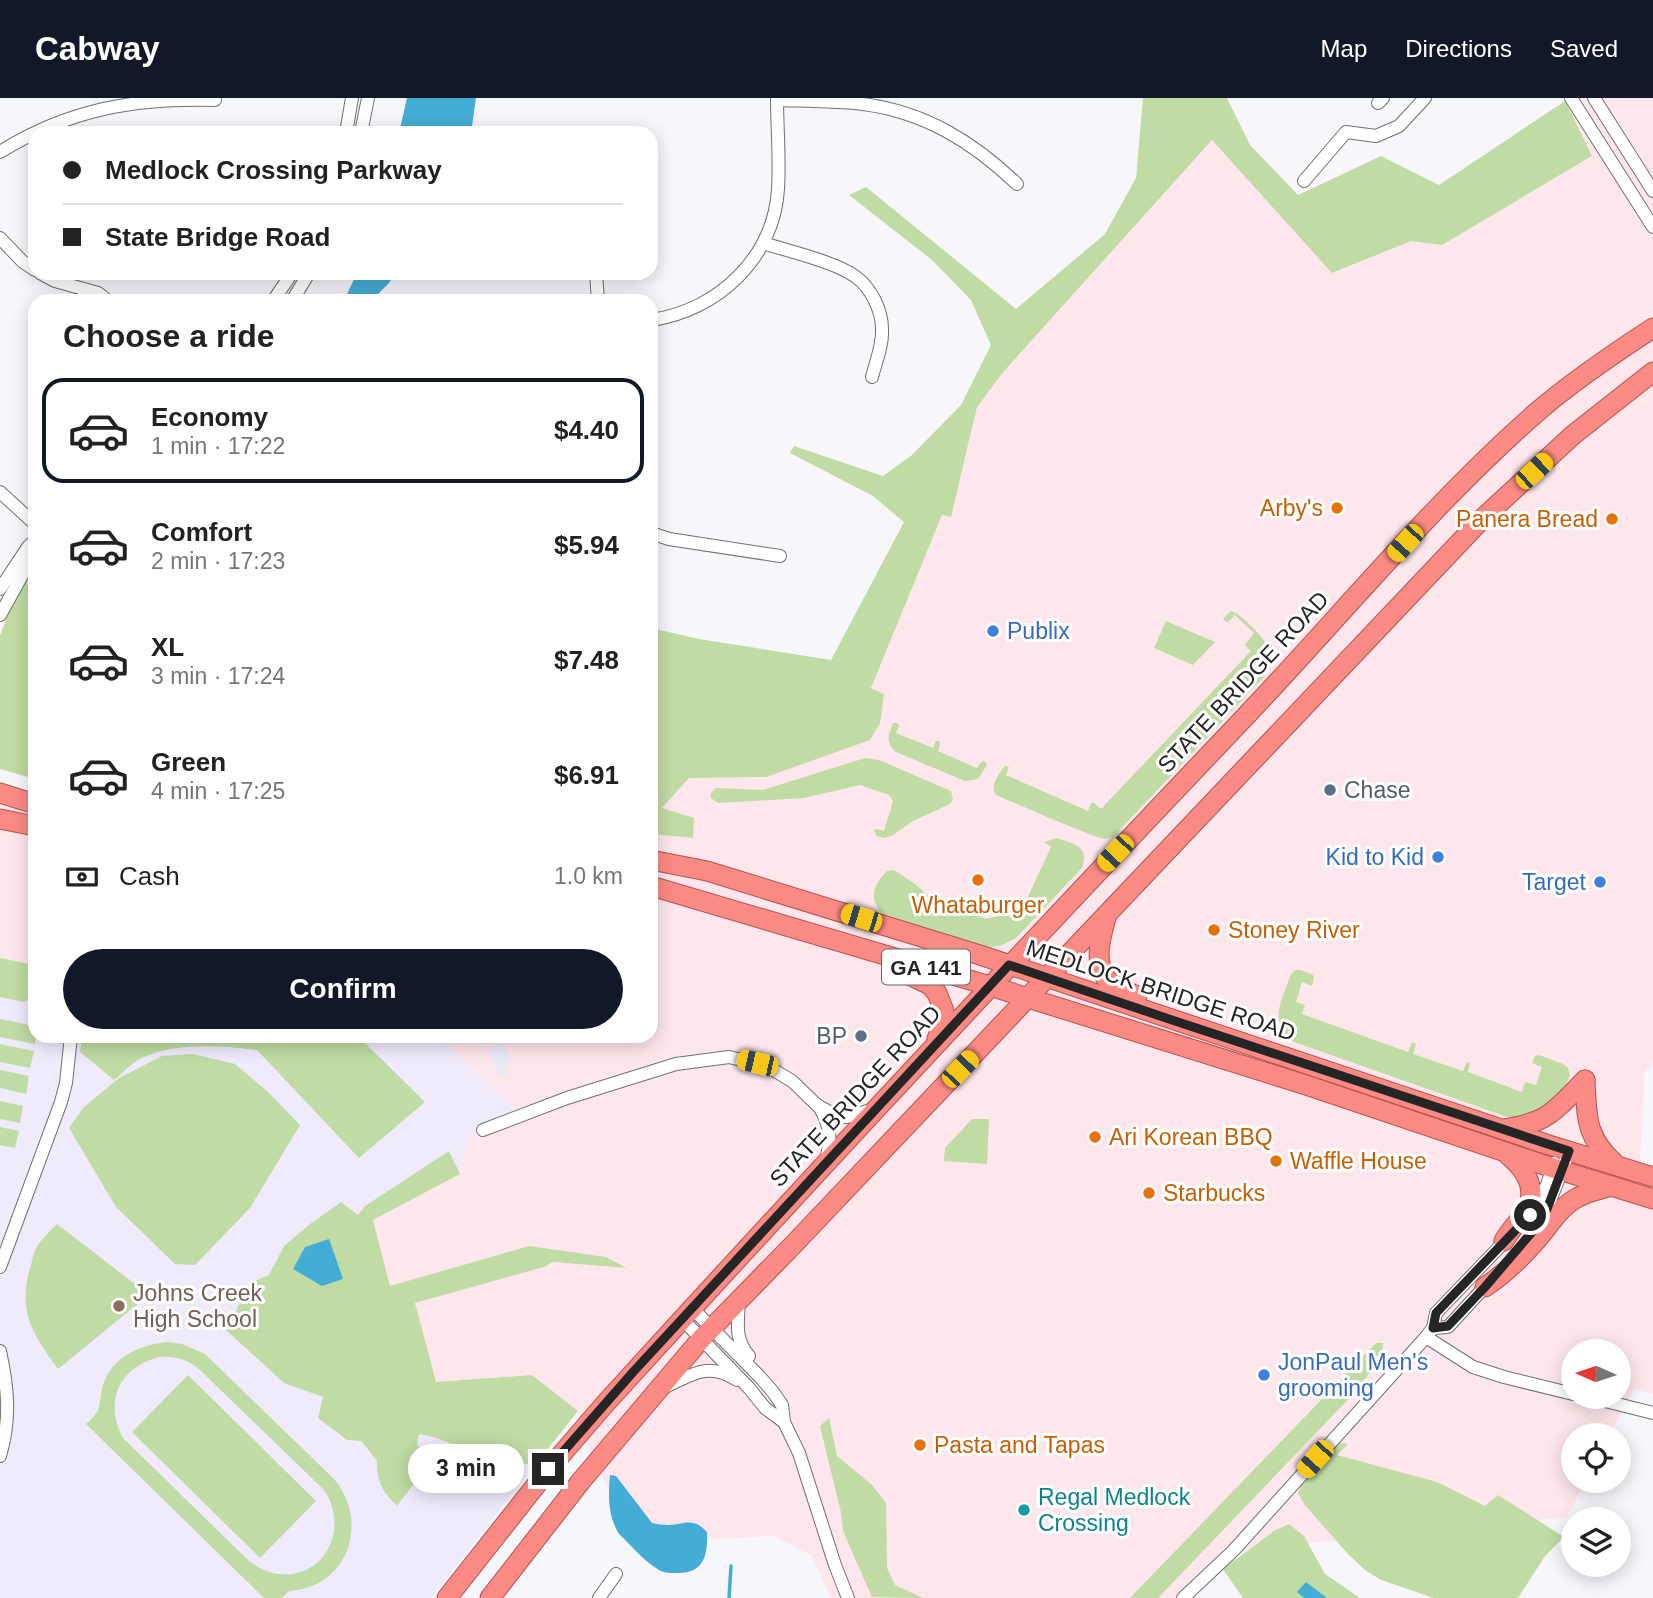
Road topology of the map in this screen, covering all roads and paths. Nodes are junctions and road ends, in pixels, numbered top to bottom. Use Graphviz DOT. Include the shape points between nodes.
graph roads {
  1 [pos="352,98"];
  2 [pos="368,98"];
  3 [pos="1425,98"];
  4 [pos="1571,98"];
  5 [pos="1594,98"];
  6 [pos="777,99"];
  7 [pos="215,100"];
  8 [pos="48,126"];
  9 [pos="347,126"];
  10 [pos="362,126"];
  11 [pos="28,137"];
  12 [pos="0,152"];
  13 [pos="1304,181"];
  14 [pos="1017,184"];
  15 [pos="1653,191"];
  16 [pos="1653,227"];
  17 [pos="0,238"];
  18 [pos="763,243"];
  19 [pos="28,265"];
  20 [pos="53,280"];
  21 [pos="100,294"];
  22 [pos="658,319"];
  23 [pos="1653,328"];
  24 [pos="1653,372"];
  25 [pos="872,377"];
  26 [pos="0,492"];
  27 [pos="28,518"];
  28 [pos="658,535"];
  29 [pos="28,547"];
  30 [pos="780,556"];
  31 [pos="28,566"];
  32 [pos="0,589"];
  33 [pos="0,615"];
  34 [pos="0,784"];
  35 [pos="28,790"];
  36 [pos="0,793"];
  37 [pos="28,802"];
  38 [pos="0,819"];
  39 [pos="28,825"];
  40 [pos="658,861"];
  41 [pos="658,888"];
  42 [pos="1107,913"];
  43 [pos="897,958"];
  44 [pos="1009,965"];
  45 [pos="1046,978"];
  46 [pos="990,986"];
  47 [pos="1027,998"];
  48 [pos="1172,1020"];
  49 [pos="70,1043"];
  50 [pos="936,1044"];
  51 [pos="818,1106"];
  52 [pos="878,1107"];
  53 [pos="483,1130"];
  54 [pos="1503,1130"];
  55 [pos="1501,1150"];
  56 [pos="1564,1150"];
  57 [pos="825,1164"];
  58 [pos="1618,1166"];
  59 [pos="1557,1169"];
  60 [pos="1653,1177"];
  61 [pos="1612,1186"];
  62 [pos="1653,1199"];
  63 [pos="1504,1241"];
  64 [pos="0,1267"];
  65 [pos="1485,1287"];
  66 [pos="739,1301"];
  67 [pos="687,1314"];
  68 [pos="707,1333"];
  69 [pos="1429,1333"];
  70 [pos="0,1351"];
  71 [pos="760,1377"];
  72 [pos="749,1388"];
  73 [pos="660,1389"];
  74 [pos="1561,1391"];
  75 [pos="1631,1408"];
  76 [pos="1653,1413"];
  77 [pos="784,1422"];
  78 [pos="0,1456"];
  79 [pos="616,1574"];
  80 [pos="447,1598"];
  81 [pos="490,1598"];
  82 [pos="599,1598"];
  83 [pos="848,1598"];
  84 [pos="1183,1598"];
  1 -- 9 [label="street"];
  2 -- 10 [label="street"];
  3 -- 13 [label="street" via="1399,126 1376,136 1346,132"];
  4 -- 16 [label="street"];
  5 -- 15 [label="street"];
  6 -- 14 [label="street" via="863,104 913,116 967,142"];
  6 -- 18 [label="street" via="778,190"];
  7 -- 8 [label="street" via="142,100 79,113"];
  11 -- 12 [label="street"];
  17 -- 19 [label="street"];
  18 -- 22 [label="street" via="720,293 684,313"];
  18 -- 25 [label="street" via="840,268 868,288 883,328"];
  20 -- 21 [label="street"];
  23 -- 44 [label="highway, STATE BRIDGE ROAD" via="1538,412 1438,506"];
  24 -- 42 [label="highway" via="1573,435 1482,519"];
  26 -- 27 [label="street"];
  28 -- 30 [label="street"];
  29 -- 32 [label="street"];
  31 -- 33 [label="street"];
  34 -- 35 [label="highway"];
  36 -- 37 [label="highway"];
  38 -- 39 [label="highway"];
  40 -- 44 [label="highway, MEDLOCK BRIDGE ROAD / GA 141" via="706,871"];
  41 -- 43 [label="highway, MEDLOCK BRIDGE ROAD / GA 141"];
  42 -- 45 [label="highway"];
  42 -- 48 [label="highway" via="1098,947 1103,974 1115,987 1154,1002"];
  43 -- 46 [label="highway, MEDLOCK BRIDGE ROAD / GA 141"];
  43 -- 50 [label="highway" via="905,973 930,985 942,1003 944,1020"];
  44 -- 45 [label="highway, MEDLOCK BRIDGE ROAD / GA 141"];
  44 -- 46 [label="highway, STATE BRIDGE ROAD"];
  45 -- 47 [label="highway"];
  45 -- 48 [label="highway, MEDLOCK BRIDGE ROAD / GA 141"];
  46 -- 47 [label="highway, MEDLOCK BRIDGE ROAD / GA 141"];
  46 -- 50 [label="highway, STATE BRIDGE ROAD"];
  47 -- 55 [label="highway, MEDLOCK BRIDGE ROAD / GA 141"];
  47 -- 66 [label="highway"];
  48 -- 54 [label="highway, MEDLOCK BRIDGE ROAD / GA 141"];
  49 -- 64 [label="street" via="61,1102"];
  50 -- 52 [label="highway, STATE BRIDGE ROAD"];
  51 -- 52 [label="street" via="847,1117"];
  51 -- 53 [label="street" via="792,1081 766,1066 729,1057 676,1064"];
  51 -- 57 [label="street" via="831,1135"];
  52 -- 57 [label="highway, STATE BRIDGE ROAD"];
  54 -- 56 [label="highway, MEDLOCK BRIDGE ROAD / GA 141"];
  54 -- 58 [label="highway" via="1544,1117 1585,1080 1587,1117 1595,1141"];
  55 -- 59 [label="highway, MEDLOCK BRIDGE ROAD / GA 141"];
  55 -- 63 [label="highway" via="1526,1174 1530,1195 1527,1209"];
  56 -- 58 [label="highway, MEDLOCK BRIDGE ROAD / GA 141"];
  56 -- 59 [label="street"];
  57 -- 67 [label="highway, STATE BRIDGE ROAD"];
  58 -- 60 [label="highway, MEDLOCK BRIDGE ROAD / GA 141"];
  59 -- 61 [label="highway, MEDLOCK BRIDGE ROAD / GA 141"];
  59 -- 63 [label="street" via="1530,1215"];
  59 -- 65 [label="street" via="1538,1225"];
  61 -- 62 [label="highway, MEDLOCK BRIDGE ROAD / GA 141"];
  61 -- 65 [label="highway" via="1574,1200 1503,1275"];
  63 -- 69 [label="street" via="1436,1313"];
  65 -- 69 [label="street" via="1448,1326"];
  66 -- 68 [label="highway"];
  66 -- 71 [label="street" via="740,1344 759,1366"];
  67 -- 68 [label="street"];
  67 -- 80 [label="highway, STATE BRIDGE ROAD" via="548,1469"];
  68 -- 71 [label="street"];
  68 -- 72 [label="street"];
  68 -- 73 [label="highway"];
  69 -- 74 [label="street" via="1473,1367"];
  69 -- 84 [label="street" via="1233,1551"];
  70 -- 78 [label="street" via="8,1407"];
  71 -- 77 [label="street" via="782,1405"];
  72 -- 73 [label="street" via="728,1374 710,1370"];
  72 -- 77 [label="street"];
  73 -- 81 [label="highway" via="580,1481"];
  75 -- 76 [label="street"];
  77 -- 83 [label="street" via="799,1453"];
  79 -- 82 [label="street"];
}
